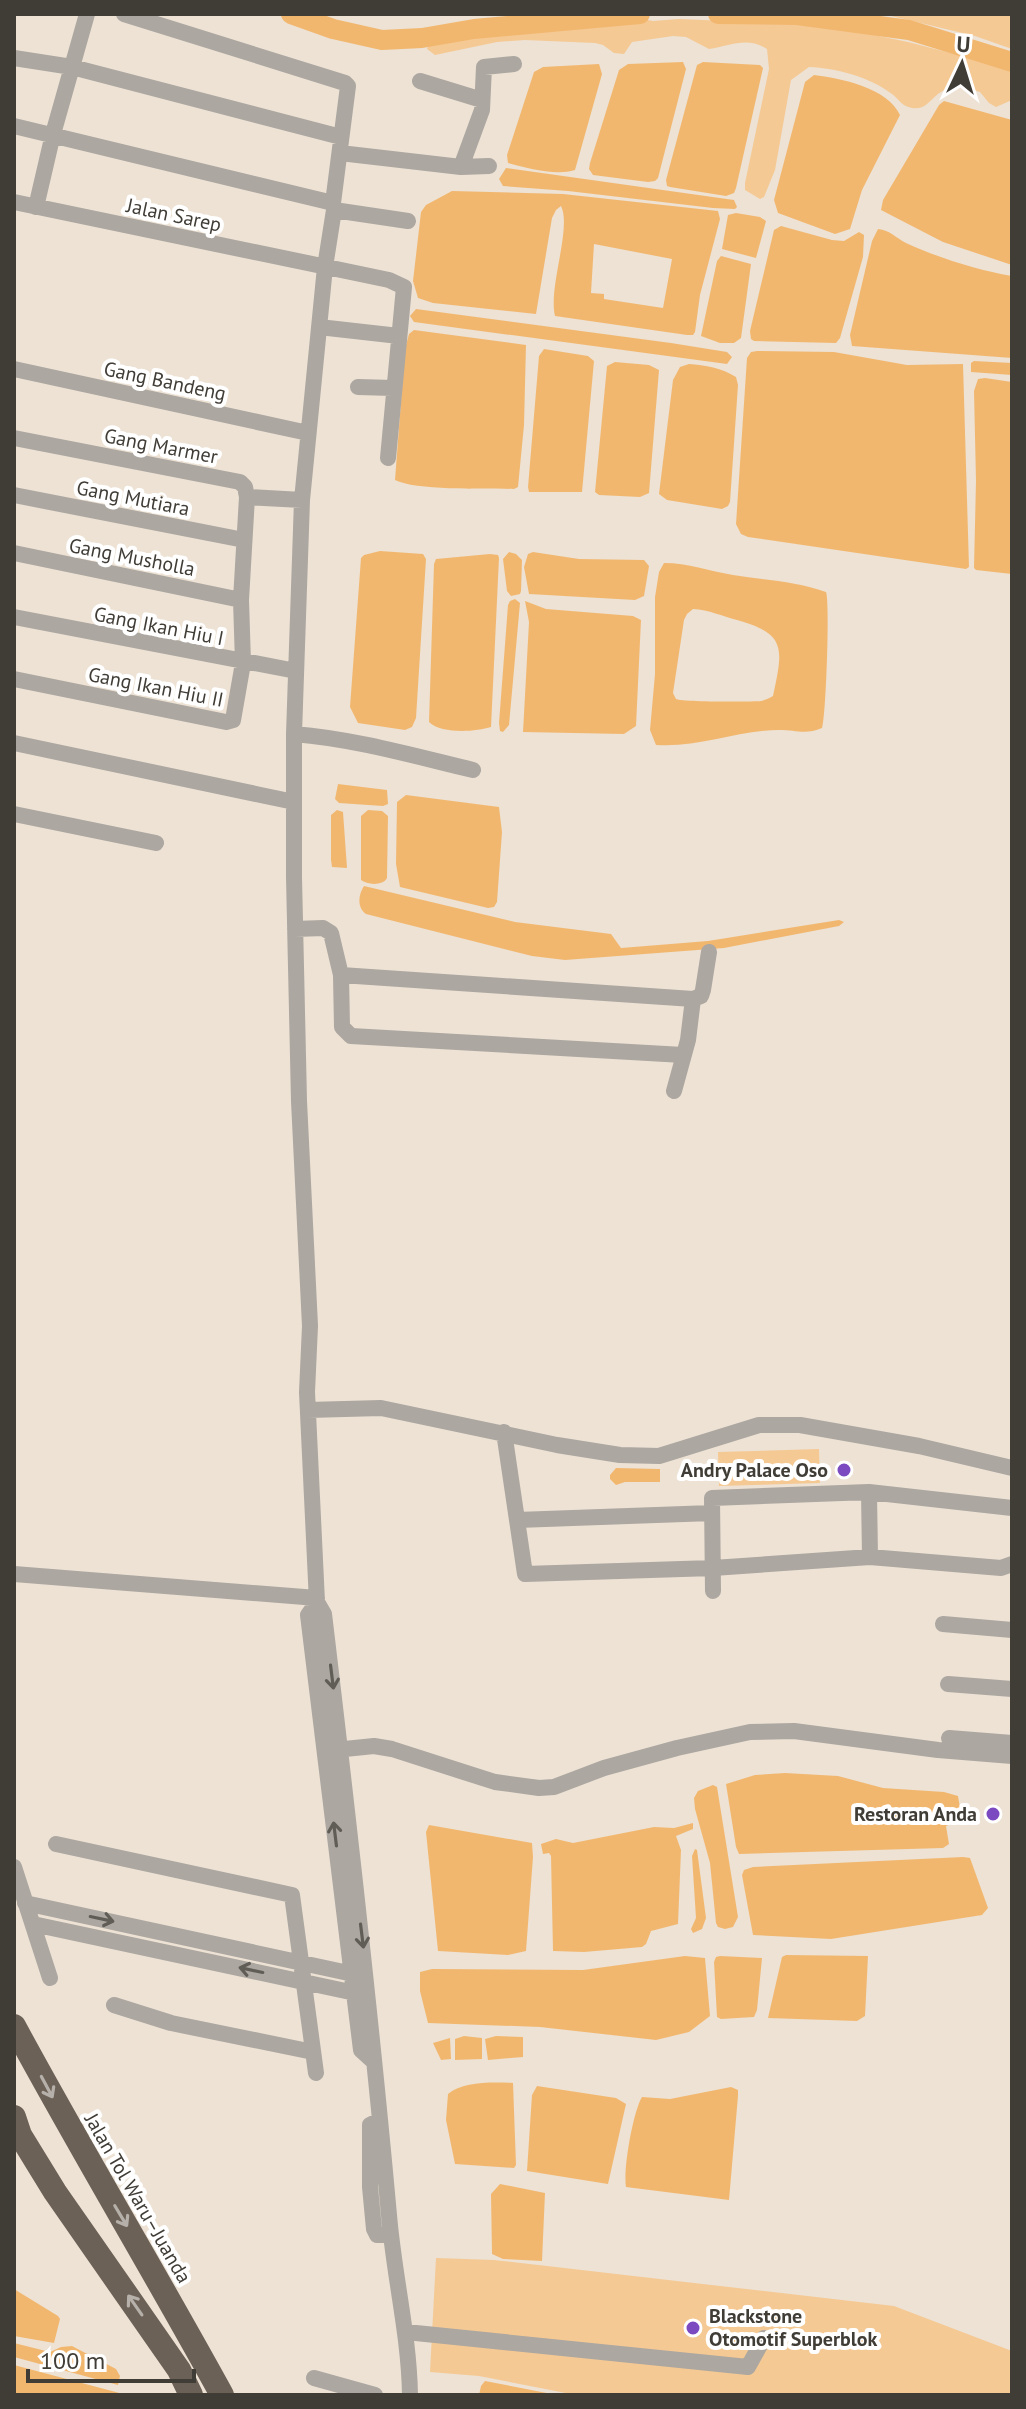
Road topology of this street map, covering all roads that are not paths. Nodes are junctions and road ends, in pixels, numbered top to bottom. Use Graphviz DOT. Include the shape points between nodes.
graph roads {
  1 [pos="87,14"];
  2 [pos="124,14"];
  3 [pos="14,58"];
  4 [pos="514,64"];
  5 [pos="72,67"];
  6 [pos="420,81"];
  7 [pos="482,100"];
  8 [pos="14,126"];
  9 [pos="53,134"];
  10 [pos="343,148"];
  11 [pos="489,166"];
  12 [pos="461,167"];
  13 [pos="14,202"];
  14 [pos="36,207"];
  15 [pos="339,208"];
  16 [pos="408,221"];
  17 [pos="330,268"];
  18 [pos="325,328"];
  19 [pos="399,336"];
  20 [pos="14,369"];
  21 [pos="358,387"];
  22 [pos="393,388"];
  23 [pos="308,433"];
  24 [pos="14,438"];
  25 [pos="388,458"];
  26 [pos="14,495"];
  27 [pos="250,497"];
  28 [pos="302,500"];
  29 [pos="244,540"];
  30 [pos="14,553"];
  31 [pos="241,600"];
  32 [pos="14,617"];
  33 [pos="243,663"];
  34 [pos="296,671"];
  35 [pos="14,679"];
  36 [pos="308,735"];
  37 [pos="14,743"];
  38 [pos="473,770"];
  39 [pos="294,802"];
  40 [pos="14,814"];
  41 [pos="156,843"];
  42 [pos="310,928"];
  43 [pos="709,952"];
  44 [pos="341,975"];
  45 [pos="693,999"];
  46 [pos="683,1055"];
  47 [pos="674,1091"];
  48 [pos="308,1410"];
  49 [pos="504,1432"];
  50 [pos="1012,1468"];
  51 [pos="869,1492"];
  52 [pos="712,1506"];
  53 [pos="1012,1508"];
  54 [pos="517,1520"];
  55 [pos="870,1557"];
  56 [pos="1012,1564"];
  57 [pos="713,1568"];
  58 [pos="14,1574"];
  59 [pos="713,1591"];
  60 [pos="317,1600"];
  61 [pos="943,1624"];
  62 [pos="1012,1630"];
  63 [pos="948,1684"];
  64 [pos="1012,1689"];
  65 [pos="949,1738"];
  66 [pos="1012,1743"];
  67 [pos="333,1750"];
  68 [pos="1012,1756"];
  69 [pos="56,1844"];
  70 [pos="14,1867"];
  71 [pos="25,1903"];
  72 [pos="33,1924"];
  73 [pos="300,1962"];
  74 [pos="353,1974"];
  75 [pos="50,1978"];
  76 [pos="302,1981"];
  77 [pos="355,1993"];
  78 [pos="114,2005"];
  79 [pos="14,2026"];
  80 [pos="313,2052"];
  81 [pos="373,2061"];
  82 [pos="316,2073"];
  83 [pos="14,2117"];
  84 [pos="406,2332"];
  85 [pos="764,2338"];
  86 [pos="314,2378"];
  87 [pos="191,2395"];
  88 [pos="222,2395"];
  89 [pos="375,2395"];
  90 [pos="410,2395"];
  1 -- 5 [label="street"];
  2 -- 10 [label="street" via="345,83"];
  3 -- 5 [label="street"];
  4 -- 7 [label="street" via="484,67"];
  5 -- 9 [label="street"];
  5 -- 10 [label="street"];
  6 -- 7 [label="street"];
  7 -- 12 [label="street"];
  8 -- 9 [label="street"];
  9 -- 14 [label="street"];
  9 -- 15 [label="street"];
  10 -- 12 [label="street"];
  10 -- 15 [label="street"];
  11 -- 12 [label="street"];
  13 -- 14 [label="street, Jalan Sarep"];
  14 -- 17 [label="street, Jalan Sarep"];
  15 -- 16 [label="street"];
  15 -- 17 [label="street"];
  17 -- 18 [label="street"];
  17 -- 19 [label="street, Jalan Sarep" via="404,287"];
  18 -- 19 [label="street"];
  18 -- 23 [label="street"];
  19 -- 22 [label="street"];
  20 -- 23 [label="street, Gang Bandeng"];
  21 -- 22 [label="street"];
  22 -- 25 [label="street"];
  23 -- 28 [label="street"];
  24 -- 27 [label="street, Gang Marmer" via="240,482"];
  26 -- 29 [label="street, Gang Mutiara"];
  27 -- 28 [label="street"];
  27 -- 29 [label="street"];
  28 -- 34 [label="street"];
  29 -- 31 [label="street"];
  30 -- 31 [label="street, Gang Musholla"];
  31 -- 33 [label="street"];
  32 -- 33 [label="street, Gang Ikan Hiu I"];
  33 -- 34 [label="street, Gang Ikan Hiu I"];
  33 -- 35 [label="street, Gang Ikan Hiu II" via="233,720 226,722"];
  34 -- 36 [label="street" via="296,710"];
  36 -- 38 [label="street"];
  36 -- 39 [label="street"];
  37 -- 39 [label="street"];
  39 -- 42 [label="street" via="294,870"];
  40 -- 41 [label="street"];
  42 -- 44 [label="street" via="331,933"];
  42 -- 48 [label="street" via="299,1101 310,1326"];
  43 -- 45 [label="street" via="701,996"];
  44 -- 45 [label="street"];
  44 -- 46 [label="street" via="342,1027 351,1036"];
  45 -- 46 [label="street"];
  46 -- 47 [label="street"];
  48 -- 49 [label="street" via="381,1408"];
  48 -- 60 [label="street"];
  49 -- 50 [label="street" via="620,1455 659,1456 759,1425 800,1425"];
  49 -- 54 [label="street"];
  51 -- 52 [label="street"];
  51 -- 53 [label="street"];
  51 -- 55 [label="street"];
  52 -- 54 [label="street"];
  52 -- 57 [label="street"];
  54 -- 57 [label="street" via="525,1574"];
  55 -- 56 [label="street" via="1001,1568"];
  55 -- 57 [label="street"];
  57 -- 59 [label="street"];
  58 -- 60 [label="street"];
  60 -- 67 [label="street" via="308,1615"];
  61 -- 62 [label="street"];
  63 -- 64 [label="street"];
  65 -- 66 [label="street"];
  67 -- 68 [label="street" via="392,1749 495,1782 539,1788 750,1732 794,1731"];
  74 -- 67 [label="street, one-way"];
  67 -- 81 [label="street, one-way" via="365,1957"];
  69 -- 73 [label="street" via="292,1895"];
  70 -- 71 [label="street"];
  71 -- 72 [label="street"];
  71 -- 73 [label="street, one-way"];
  72 -- 75 [label="street"];
  76 -- 72 [label="street, one-way"];
  73 -- 74 [label="street"];
  73 -- 76 [label="street"];
  74 -- 77 [label="street"];
  76 -- 77 [label="street"];
  76 -- 80 [label="street"];
  77 -- 81 [label="street" via="361,2050"];
  78 -- 80 [label="street" via="171,2023"];
  79 -- 88 [label="highway, Jalan Tol Waru–Juanda, one-way"];
  80 -- 82 [label="street"];
  81 -- 84 [label="street" via="390,2235"];
  87 -- 83 [label="highway, one-way" via="55,2192"];
  84 -- 85 [label="street" via="748,2367"];
  84 -- 90 [label="street"];
  86 -- 89 [label="street"];
}
